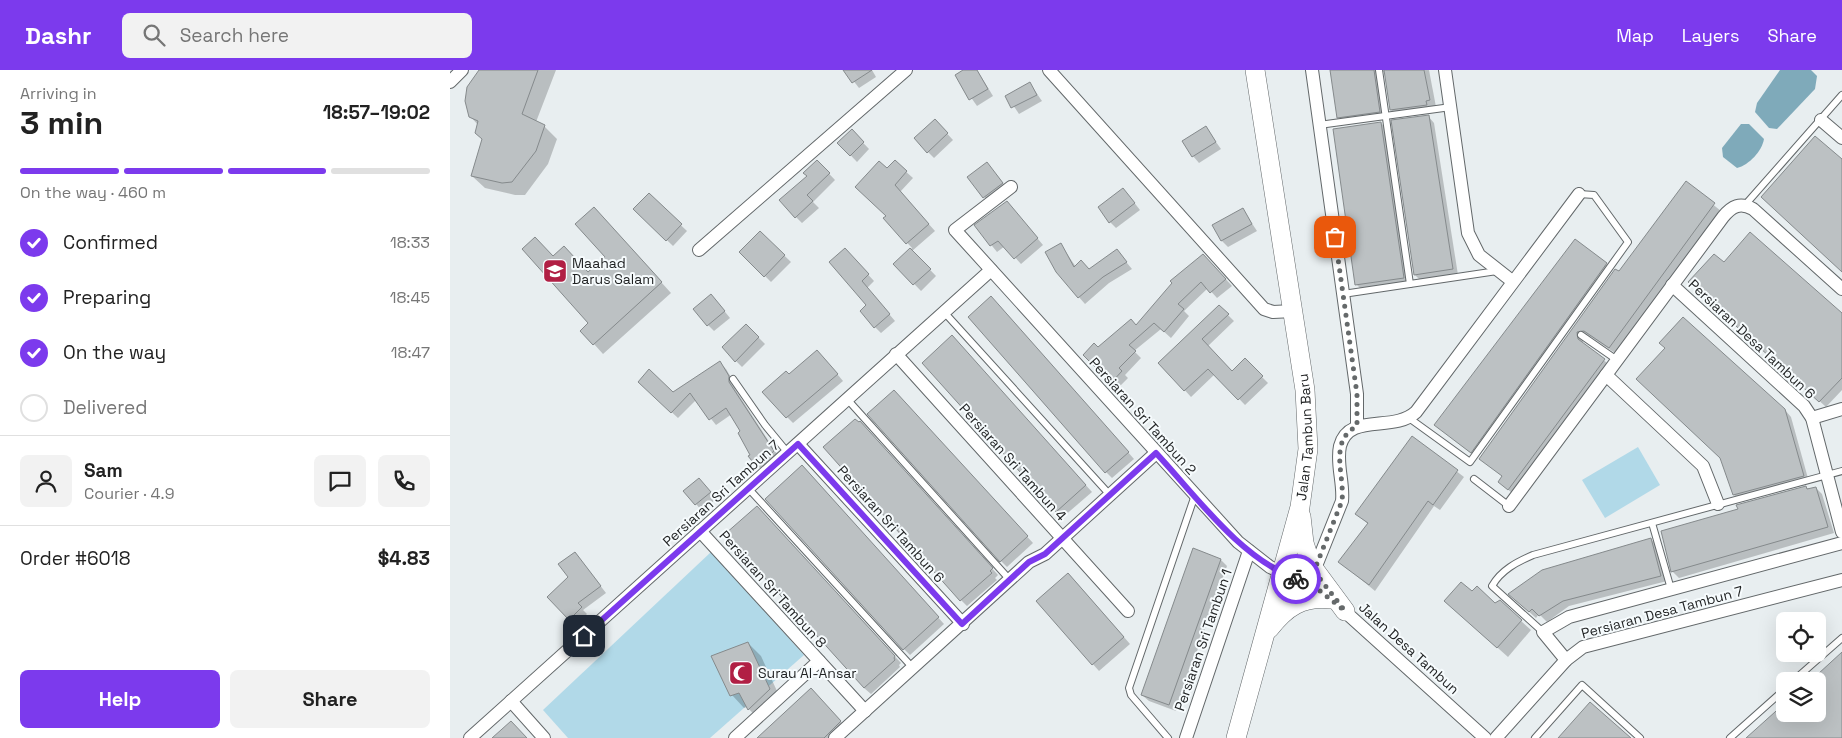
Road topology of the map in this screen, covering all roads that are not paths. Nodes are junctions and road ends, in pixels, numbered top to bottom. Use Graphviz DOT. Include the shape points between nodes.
graph roads {
  1 [pos="462,70"];
  2 [pos="906,70"];
  3 [pos="1049,70"];
  4 [pos="1255,70"];
  5 [pos="1312,70"];
  6 [pos="1379,70"];
  7 [pos="1445,70"];
  8 [pos="450,82"];
  9 [pos="1842,95"];
  10 [pos="1450,107"];
  11 [pos="1386,116"];
  12 [pos="1821,120"];
  13 [pos="1319,124"];
  14 [pos="1842,138"];
  15 [pos="1011,187"];
  16 [pos="1579,194"];
  17 [pos="1745,205"];
  18 [pos="699,250"];
  19 [pos="991,270"];
  20 [pos="1498,271"];
  21 [pos="1512,281"];
  22 [pos="1410,284"];
  23 [pos="1672,286"];
  24 [pos="1842,288"];
  25 [pos="1343,294"];
  26 [pos="1293,311"];
  27 [pos="944,312"];
  28 [pos="1581,335"];
  29 [pos="896,354"];
  30 [pos="1617,360"];
  31 [pos="1606,375"];
  32 [pos="733,379"];
  33 [pos="847,400"];
  34 [pos="1842,409"];
  35 [pos="1409,418"];
  36 [pos="1812,418"];
  37 [pos="1357,426"];
  38 [pos="798,444"];
  39 [pos="788,453"];
  40 [pos="1156,453"];
  41 [pos="1842,471"];
  42 [pos="1828,475"];
  43 [pos="1474,479"];
  44 [pos="748,488"];
  45 [pos="1110,495"];
  46 [pos="1195,495"];
  47 [pos="1718,504"];
  48 [pos="1510,506"];
  49 [pos="1300,507"];
  50 [pos="1652,522"];
  51 [pos="700,531"];
  52 [pos="1842,532"];
  53 [pos="1062,539"];
  54 [pos="1842,543"];
  55 [pos="1249,551"];
  56 [pos="1314,571"];
  57 [pos="1282,573"];
  58 [pos="1010,580"];
  59 [pos="1842,580"];
  60 [pos="1671,589"];
  61 [pos="1338,605"];
  62 [pos="1128,611"];
  63 [pos="962,624"];
  64 [pos="1543,632"];
  65 [pos="1264,634"];
  66 [pos="1842,638"];
  67 [pos="1566,660"];
  68 [pos="819,661"];
  69 [pos="913,668"];
  70 [pos="1803,672"];
  71 [pos="1776,697"];
  72 [pos="511,701"];
  73 [pos="865,711"];
  74 [pos="470,738"];
  75 [pos="544,738"];
  76 [pos="735,738"];
  77 [pos="835,738"];
  78 [pos="1168,738"];
  79 [pos="1186,738"];
  80 [pos="1236,738"];
  81 [pos="1485,738"];
  82 [pos="1496,738"];
  83 [pos="1534,738"];
  84 [pos="1640,738"];
  85 [pos="1730,738"];
  1 -- 8 [label="street"];
  2 -- 18 [label="street"];
  3 -- 26 [label="street" via="1252,297 1273,312"];
  4 -- 26 [label="main road, Jalan Tambun Baru"];
  5 -- 13 [label="street"];
  6 -- 11 [label="lane"];
  7 -- 10 [label="street"];
  9 -- 12 [label="lane"];
  10 -- 11 [label="lane"];
  10 -- 20 [label="street" via="1468,233 1479,255"];
  11 -- 13 [label="lane"];
  11 -- 22 [label="lane"];
  12 -- 14 [label="street"];
  12 -- 17 [label="lane"];
  13 -- 25 [label="street"];
  15 -- 19 [label="street, Persiaran Sri Tambun 2" via="955,230"];
  16 -- 21 [label="street"];
  16 -- 35 [label="lane" via="1594,195 1628,242 1470,462"];
  17 -- 23 [label="street" via="1728,211"];
  17 -- 24 [label="street"];
  19 -- 27 [label="street, Persiaran Sri Tambun 7"];
  19 -- 40 [label="street, Persiaran Sri Tambun 2"];
  20 -- 21 [label="street"];
  20 -- 22 [label="lane"];
  21 -- 35 [label="street"];
  22 -- 25 [label="lane"];
  23 -- 30 [label="street"];
  23 -- 36 [label="street, Persiaran Desa Tambun 6" via="1794,395"];
  25 -- 37 [label="street" via="1357,394"];
  26 -- 49 [label="main road, Jalan Tambun Baru" via="1307,421 1306,474"];
  27 -- 29 [label="street, Persiaran Sri Tambun 7"];
  27 -- 45 [label="lane"];
  28 -- 30 [label="lane"];
  29 -- 33 [label="street, Persiaran Sri Tambun 7"];
  29 -- 53 [label="street, Persiaran Sri Tambun 4"];
  30 -- 31 [label="street"];
  31 -- 47 [label="street" via="1703,466"];
  31 -- 48 [label="street"];
  32 -- 39 [label="lane"];
  33 -- 38 [label="street, Persiaran Sri Tambun 7"];
  33 -- 58 [label="lane"];
  34 -- 36 [label="street"];
  35 -- 37 [label="street"];
  36 -- 42 [label="street, Persiaran Desa Tambun 6"];
  37 -- 56 [label="street" via="1344,436 1340,446 1342,501"];
  38 -- 39 [label="street, Persiaran Sri Tambun 7"];
  38 -- 63 [label="street, Persiaran Sri Tambun 6"];
  39 -- 44 [label="street, Persiaran Sri Tambun 7"];
  40 -- 45 [label="street"];
  40 -- 46 [label="street, Persiaran Sri Tambun 2"];
  41 -- 42 [label="lane"];
  42 -- 47 [label="lane"];
  42 -- 52 [label="street, Persiaran Desa Tambun 6"];
  43 -- 48 [label="lane"];
  44 -- 51 [label="street, Persiaran Sri Tambun 7"];
  44 -- 69 [label="lane"];
  45 -- 53 [label="street"];
  46 -- 55 [label="street, Persiaran Sri Tambun 2"];
  46 -- 78 [label="lane" via="1129,688 1131,696"];
  47 -- 50 [label="lane"];
  49 -- 56 [label="main road" via="1307,556"];
  49 -- 57 [label="main road, Jalan Tambun Baru"];
  50 -- 60 [label="lane"];
  50 -- 64 [label="lane" via="1533,555 1512,564 1496,580 1492,586"];
  51 -- 68 [label="street, Persiaran Sri Tambun 8"];
  51 -- 72 [label="street, Persiaran Sri Tambun 7"];
  53 -- 58 [label="street"];
  53 -- 62 [label="street, Persiaran Sri Tambun 4"];
  54 -- 60 [label="street, Persiaran Desa Tambun 7"];
  55 -- 57 [label="street, Persiaran Sri Tambun 2"];
  55 -- 79 [label="street, Persiaran Sri Tambun 1"];
  56 -- 61 [label="main road"];
  57 -- 61 [label="street, Jalan Desa Tambun"];
  57 -- 65 [label="main road, Jalan Tambun Baru"];
  58 -- 63 [label="street"];
  59 -- 67 [label="street, Persiaran Desa Tambun 7" via="1592,644"];
  60 -- 64 [label="street, Persiaran Desa Tambun 7" via="1569,617"];
  61 -- 65 [label="main road" via="1311,598 1296,603 1283,611"];
  61 -- 81 [label="street, Jalan Desa Tambun"];
  63 -- 69 [label="street"];
  64 -- 67 [label="street"];
  65 -- 80 [label="main road, Jalan Tambun Baru"];
  66 -- 70 [label="lane"];
  67 -- 82 [label="street, Persiaran Desa Tambun 7"];
  68 -- 73 [label="street, Persiaran Sri Tambun 8"];
  68 -- 76 [label="street"];
  69 -- 73 [label="street"];
  71 -- 85 [label="lane"];
  72 -- 74 [label="street, Persiaran Sri Tambun 7"];
  72 -- 75 [label="street"];
  73 -- 77 [label="street"];
  83 -- 84 [label="lane" via="1582,685"];
}
